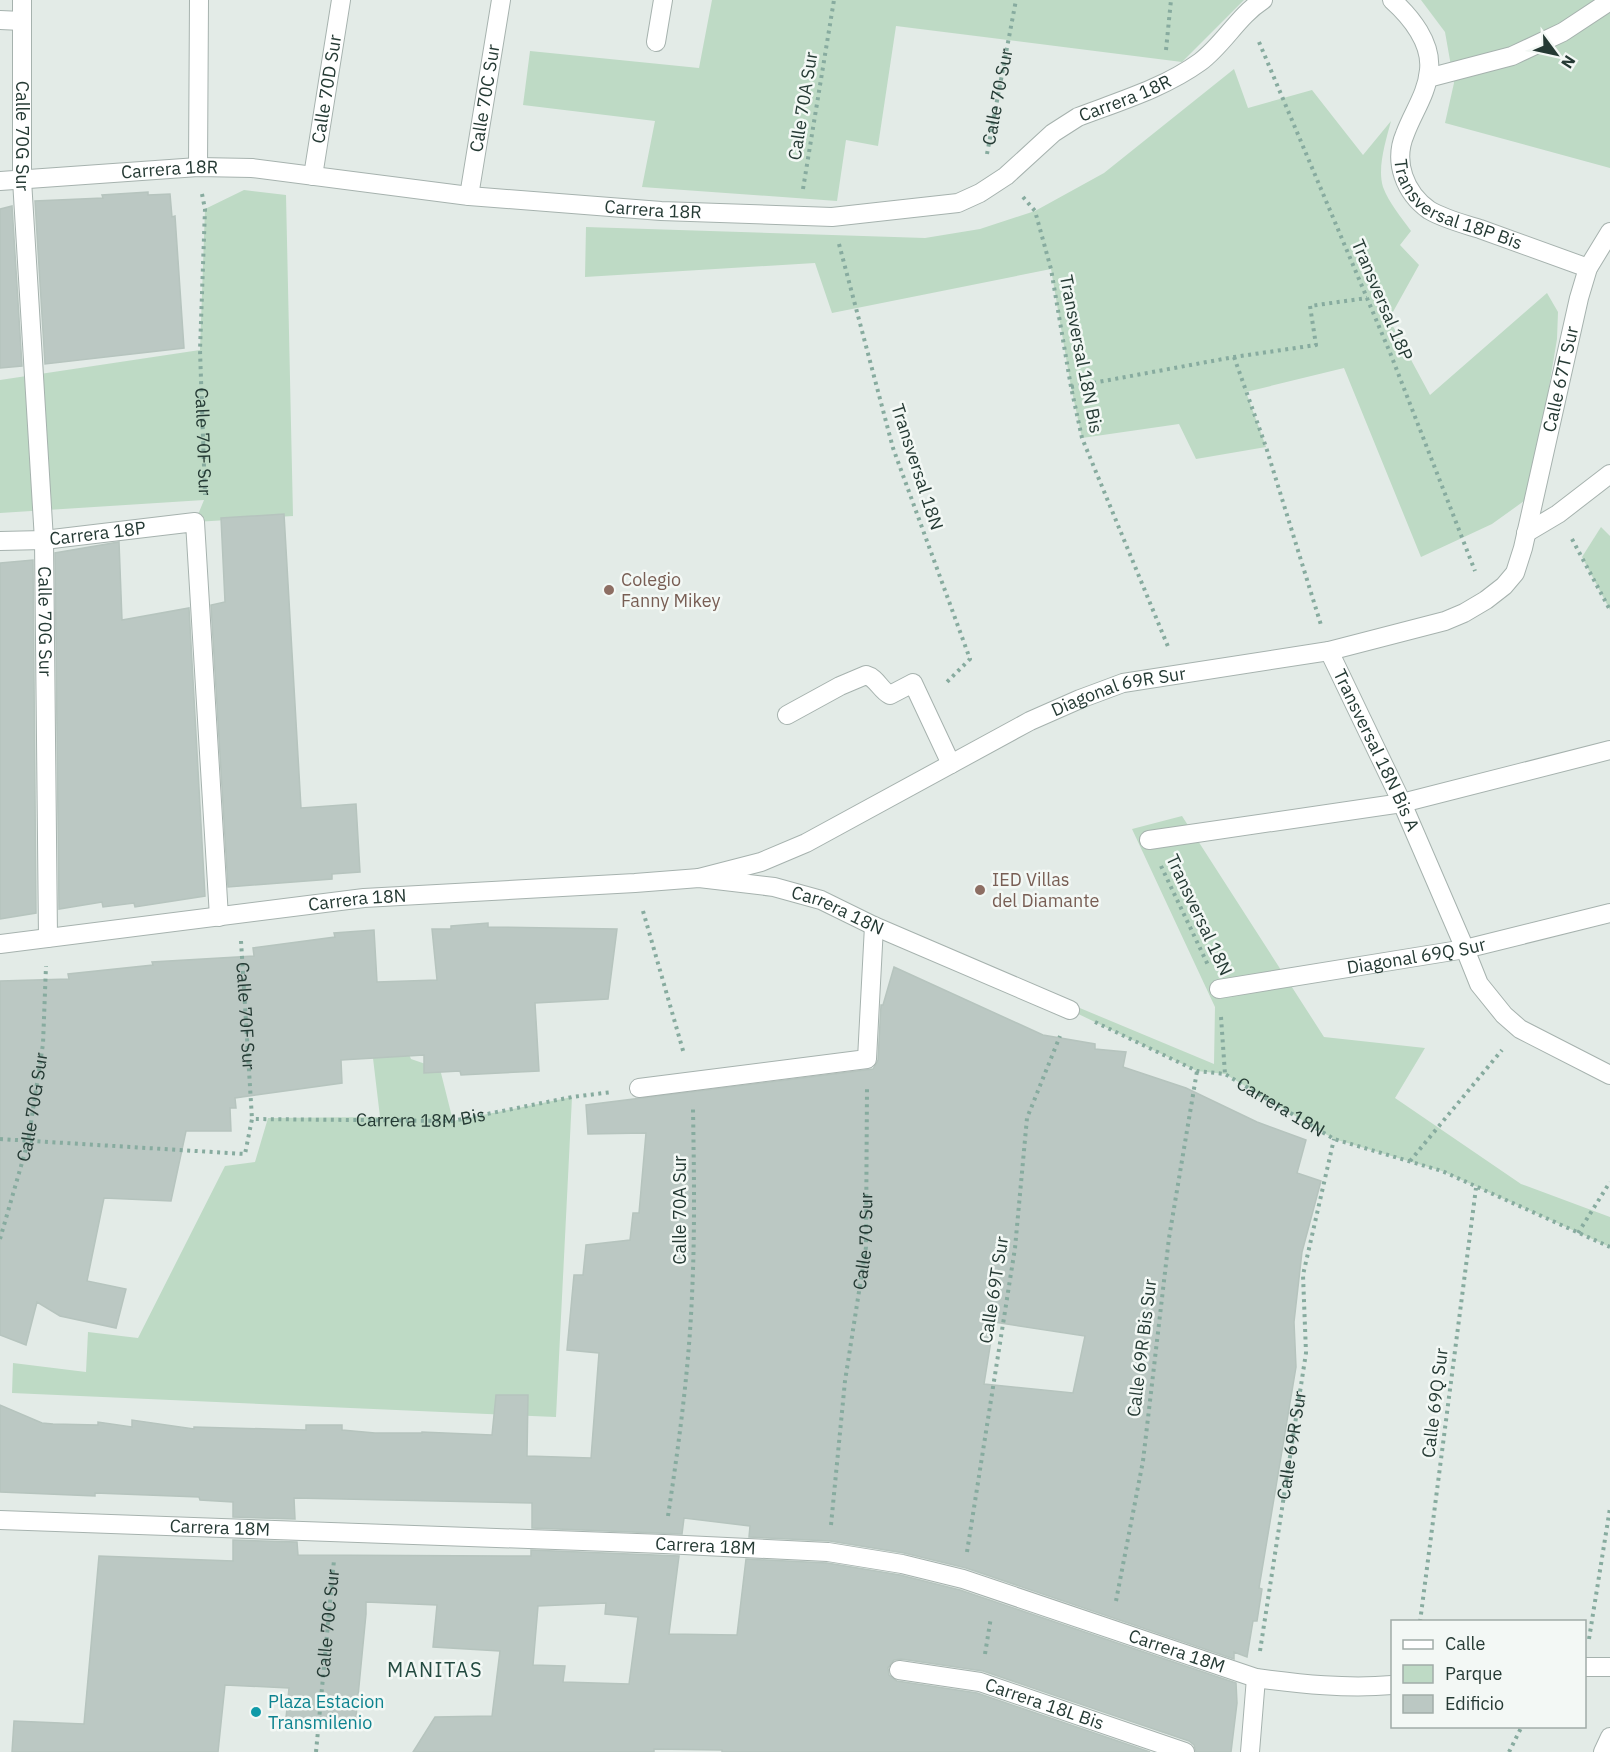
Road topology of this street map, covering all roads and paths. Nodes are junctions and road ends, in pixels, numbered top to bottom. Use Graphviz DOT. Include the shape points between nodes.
graph roads {
  1 [pos="22,0"];
  2 [pos="199,0"];
  3 [pos="341,0"];
  4 [pos="501,0"];
  5 [pos="663,0"];
  6 [pos="834,0"];
  7 [pos="1016,0"];
  8 [pos="1171,0"];
  9 [pos="1263,0"];
  10 [pos="1392,0"];
  11 [pos="1610,1"];
  12 [pos="1247,13"];
  13 [pos="0,20"];
  14 [pos="22,21"];
  15 [pos="656,42"];
  16 [pos="1428,78"];
  17 [pos="1162,86"];
  18 [pos="198,167"];
  19 [pos="313,176"];
  20 [pos="1006,176"];
  21 [pos="22,180"];
  22 [pos="0,181"];
  23 [pos="980,193"];
  24 [pos="469,196"];
  25 [pos="799,216"];
  26 [pos="832,217"];
  27 [pos="1610,232"];
  28 [pos="1588,268"];
  29 [pos="1367,298"];
  30 [pos="1234,357"];
  31 [pos="1071,387"];
  32 [pos="1610,474"];
  33 [pos="1558,514"];
  34 [pos="195,522"];
  35 [pos="1526,533"];
  36 [pos="44,540"];
  37 [pos="0,541"];
  38 [pos="1486,600"];
  39 [pos="1610,610"];
  40 [pos="1329,651"];
  41 [pos="1180,675"];
  42 [pos="924,705"];
  43 [pos="787,715"];
  44 [pos="1610,750"];
  45 [pos="951,764"];
  46 [pos="1402,803"];
  47 [pos="1149,840"];
  48 [pos="699,878"];
  49 [pos="635,883"];
  50 [pos="239,913"];
  51 [pos="1610,913"];
  52 [pos="219,917"];
  53 [pos="874,926"];
  54 [pos="48,938"];
  55 [pos="0,944"];
  56 [pos="1465,949"];
  57 [pos="1219,989"];
  58 [pos="1070,1010"];
  59 [pos="1520,1029"];
  60 [pos="867,1059"];
  61 [pos="1197,1071"];
  62 [pos="1225,1074"];
  63 [pos="1610,1075"];
  64 [pos="692,1081"];
  65 [pos="639,1088"];
  66 [pos="252,1119"];
  67 [pos="0,1139"];
  68 [pos="1334,1139"];
  69 [pos="28,1142"];
  70 [pos="1410,1161"];
  71 [pos="1610,1182"];
  72 [pos="1476,1188"];
  73 [pos="1578,1233"];
  74 [pos="0,1239"];
  75 [pos="1610,1248"];
  76 [pos="1610,1508"];
  77 [pos="0,1520"];
  78 [pos="337,1532"];
  79 [pos="664,1544"];
  80 [pos="828,1552"];
  81 [pos="963,1579"];
  82 [pos="996,1589"];
  83 [pos="1420,1620"];
  84 [pos="1111,1629"];
  85 [pos="1586,1661"];
  86 [pos="1586,1667"];
  87 [pos="1610,1667"];
  88 [pos="899,1670"];
  89 [pos="1256,1678"];
  90 [pos="980,1682"];
  91 [pos="1391,1685"];
  92 [pos="1521,1728"];
  93 [pos="1610,1737"];
  94 [pos="316,1752"];
  95 [pos="1185,1752"];
  96 [pos="1250,1752"];
  97 [pos="1509,1752"];
  98 [pos="1603,1752"];
  1 -- 14 [label="street, Calle 70G Sur"];
  2 -- 18 [label="street"];
  3 -- 19 [label="street, Calle 70D Sur"];
  4 -- 24 [label="street, Calle 70C Sur"];
  5 -- 15 [label="street"];
  6 -- 25 [label="path, Calle 70A Sur"];
  7 -- 23 [label="path, Calle 70 Sur"];
  8 -- 17 [label="path"];
  9 -- 12 [label="street"];
  10 -- 16 [label="street, Transversal 18P Bis" via="1421,36 1430,68"];
  11 -- 16 [label="street" via="1563,32 1512,56"];
  12 -- 17 [label="street, Carrera 18R" via="1202,60"];
  12 -- 29 [label="path, Transversal 18P"];
  13 -- 14 [label="street"];
  14 -- 21 [label="street, Calle 70G Sur"];
  16 -- 28 [label="street, Transversal 18P Bis" via="1400,153 1405,182 1416,198 1440,215"];
  17 -- 20 [label="street, Carrera 18R" via="1078,117"];
  18 -- 19 [label="street, Carrera 18R" via="252,168"];
  18 -- 21 [label="street, Carrera 18R"];
  18 -- 34 [label="path, Calle 70F Sur" via="205,209 200,350 205,500"];
  19 -- 24 [label="street, Carrera 18R"];
  20 -- 23 [label="street, Carrera 18R"];
  20 -- 31 [label="path, Transversal 18N Bis" via="1035,211 1052,269"];
  21 -- 22 [label="street, Carrera 18R"];
  21 -- 36 [label="street, Calle 70G Sur"];
  23 -- 26 [label="street, Carrera 18R" via="958,202"];
  24 -- 25 [label="street, Carrera 18R" via="662,211"];
  25 -- 26 [label="street, Carrera 18R"];
  26 -- 42 [label="path, Transversal 18N" via="893,448 970,659"];
  27 -- 28 [label="street, Calle 67T Sur"];
  28 -- 35 [label="street, Calle 67T Sur"];
  29 -- 30 [label="path" via="1310,306 1316,345"];
  29 -- 38 [label="path, Transversal 18P"];
  30 -- 31 [label="path"];
  30 -- 40 [label="path, Transversal 18N Bis A"];
  31 -- 41 [label="path, Transversal 18N Bis" via="1082,438"];
  32 -- 33 [label="street"];
  33 -- 35 [label="street"];
  33 -- 39 [label="path"];
  34 -- 36 [label="street, Carrera 18P"];
  34 -- 52 [label="street"];
  35 -- 38 [label="street, Diagonal 69R Sur" via="1515,573"];
  36 -- 37 [label="street, Carrera 18P"];
  36 -- 54 [label="street, Calle 70G Sur"];
  38 -- 40 [label="street, Diagonal 69R Sur" via="1445,621"];
  40 -- 41 [label="street, Diagonal 69R Sur"];
  40 -- 46 [label="street, Transversal 18N Bis A"];
  41 -- 45 [label="street, Diagonal 69R Sur" via="1123,683 1080,699 1030,720"];
  42 -- 43 [label="street" via="914,683 890,695 866,675"];
  42 -- 45 [label="street"];
  44 -- 46 [label="street"];
  45 -- 48 [label="street, Diagonal 69R Sur" via="806,843 761,862"];
  46 -- 47 [label="street"];
  46 -- 56 [label="street, Transversal 18N Bis A"];
  47 -- 57 [label="path, Transversal 18N"];
  48 -- 49 [label="street, Carrera 18N"];
  48 -- 53 [label="street, Carrera 18N" via="774,887 821,900"];
  49 -- 50 [label="street, Carrera 18N" via="364,898"];
  49 -- 64 [label="path, Calle 70A Sur"];
  50 -- 52 [label="street, Carrera 18N"];
  50 -- 66 [label="path, Calle 70F Sur"];
  51 -- 56 [label="street, Diagonal 69Q Sur"];
  52 -- 54 [label="street, Carrera 18N"];
  53 -- 58 [label="street, Carrera 18N"];
  53 -- 60 [label="street"];
  54 -- 55 [label="street, Carrera 18N"];
  54 -- 69 [label="path, Calle 70G Sur" via="43,1044"];
  56 -- 57 [label="street, Diagonal 69Q Sur"];
  56 -- 59 [label="street, Transversal 18N Bis A" via="1479,984"];
  57 -- 62 [label="path, Transversal 18N"];
  58 -- 61 [label="path, Carrera 18N"];
  58 -- 81 [label="path, Calle 69T Sur" via="1027,1119 1015,1248"];
  59 -- 63 [label="street, Transversal 18N Bis A"];
  59 -- 70 [label="path"];
  60 -- 64 [label="street"];
  60 -- 80 [label="path, Calle 70 Sur" via="866,1247 845,1382"];
  61 -- 62 [label="path, Carrera 18N"];
  61 -- 84 [label="path, Calle 69R Bis Sur" via="1169,1238 1143,1461"];
  62 -- 68 [label="path, Carrera 18N"];
  64 -- 65 [label="street"];
  64 -- 79 [label="path, Calle 70A Sur" via="692,1298 678,1448"];
  65 -- 66 [label="path, Carrera 18M Bis" via="452,1121"];
  66 -- 69 [label="path" via="245,1154"];
  67 -- 69 [label="path"];
  68 -- 70 [label="path, Carrera 18N"];
  68 -- 89 [label="path, Calle 69R Sur" via="1303,1275 1306,1353"];
  69 -- 74 [label="path, Calle 70G Sur"];
  70 -- 72 [label="path, Carrera 18N"];
  71 -- 73 [label="path"];
  72 -- 73 [label="path, Carrera 18N"];
  72 -- 83 [label="path, Calle 69Q Sur"];
  73 -- 75 [label="path, Carrera 18N"];
  76 -- 85 [label="path"];
  77 -- 78 [label="street, Carrera 18M"];
  78 -- 79 [label="street, Carrera 18M"];
  78 -- 94 [label="path, Calle 70C Sur"];
  79 -- 80 [label="street, Carrera 18M"];
  80 -- 81 [label="street, Carrera 18M"];
  81 -- 82 [label="street, Carrera 18M"];
  82 -- 84 [label="street, Carrera 18M"];
  82 -- 90 [label="path"];
  84 -- 89 [label="street, Carrera 18M"];
  86 -- 87 [label="street"];
  88 -- 90 [label="street, Carrera 18L Bis"];
  89 -- 91 [label="street, Carrera 18M" via="1312,1685"];
  89 -- 96 [label="street"];
  90 -- 95 [label="street, Carrera 18L Bis"];
  92 -- 97 [label="path"];
  93 -- 98 [label="street"];
}
